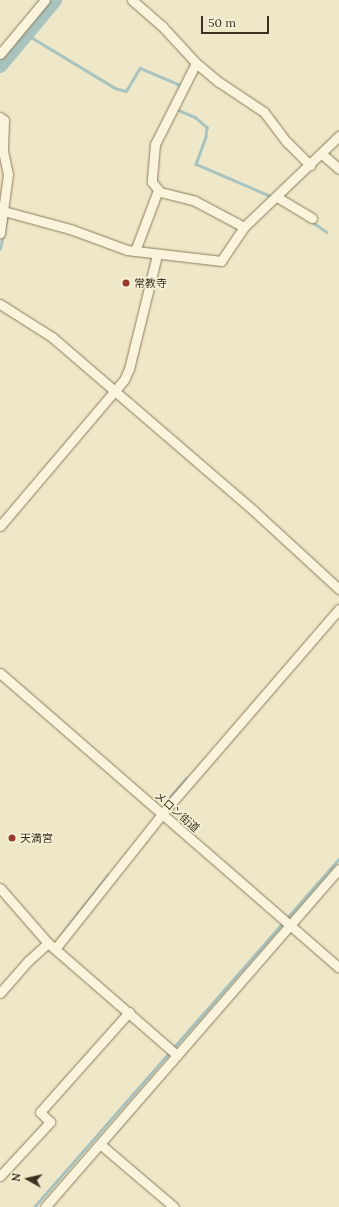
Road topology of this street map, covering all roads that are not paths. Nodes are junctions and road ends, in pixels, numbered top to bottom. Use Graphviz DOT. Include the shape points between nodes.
graph roads {
  1 [pos="45,0"];
  2 [pos="132,0"];
  3 [pos="0,54"];
  4 [pos="196,63"];
  5 [pos="0,117"];
  6 [pos="339,136"];
  7 [pos="322,154"];
  8 [pos="310,165"];
  9 [pos="339,169"];
  10 [pos="158,190"];
  11 [pos="277,197"];
  12 [pos="2,211"];
  13 [pos="312,218"];
  14 [pos="244,227"];
  15 [pos="0,233"];
  16 [pos="135,251"];
  17 [pos="157,255"];
  18 [pos="0,304"];
  19 [pos="115,392"];
  20 [pos="0,526"];
  21 [pos="339,589"];
  22 [pos="339,609"];
  23 [pos="0,673"];
  24 [pos="162,814"];
  25 [pos="339,870"];
  26 [pos="0,888"];
  27 [pos="286,921"];
  28 [pos="48,943"];
  29 [pos="55,949"];
  30 [pos="339,968"];
  31 [pos="0,993"];
  32 [pos="129,1012"];
  33 [pos="173,1050"];
  34 [pos="100,1144"];
  35 [pos="0,1176"];
  36 [pos="45,1207"];
  37 [pos="174,1207"];
  1 -- 3 [label="street"];
  2 -- 4 [label="street" via="162,26"];
  4 -- 8 [label="street" via="264,112 287,142"];
  4 -- 10 [label="street" via="155,144 152,182"];
  5 -- 12 [label="street" via="4,120 3,152 8,174"];
  6 -- 7 [label="street"];
  7 -- 8 [label="street"];
  7 -- 9 [label="street"];
  8 -- 11 [label="street"];
  10 -- 14 [label="street" via="195,201"];
  10 -- 16 [label="street"];
  11 -- 13 [label="street"];
  11 -- 14 [label="street"];
  12 -- 15 [label="street"];
  12 -- 16 [label="street" via="70,229"];
  14 -- 17 [label="street" via="221,261"];
  16 -- 17 [label="street"];
  17 -- 19 [label="street" via="129,370"];
  18 -- 19 [label="street" via="52,337"];
  19 -- 20 [label="street"];
  19 -- 21 [label="street" via="253,510"];
  22 -- 24 [label="street"];
  23 -- 24 [label="street, メロン街道"];
  24 -- 27 [label="street, メロン街道"];
  24 -- 29 [label="street"];
  25 -- 27 [label="street"];
  26 -- 28 [label="street"];
  27 -- 30 [label="street, メロン街道"];
  27 -- 33 [label="street"];
  28 -- 29 [label="street"];
  28 -- 31 [label="street"];
  29 -- 32 [label="street"];
  32 -- 33 [label="street"];
  32 -- 35 [label="street" via="40,1112 50,1122"];
  33 -- 34 [label="street"];
  34 -- 36 [label="street"];
  34 -- 37 [label="street"];
}
